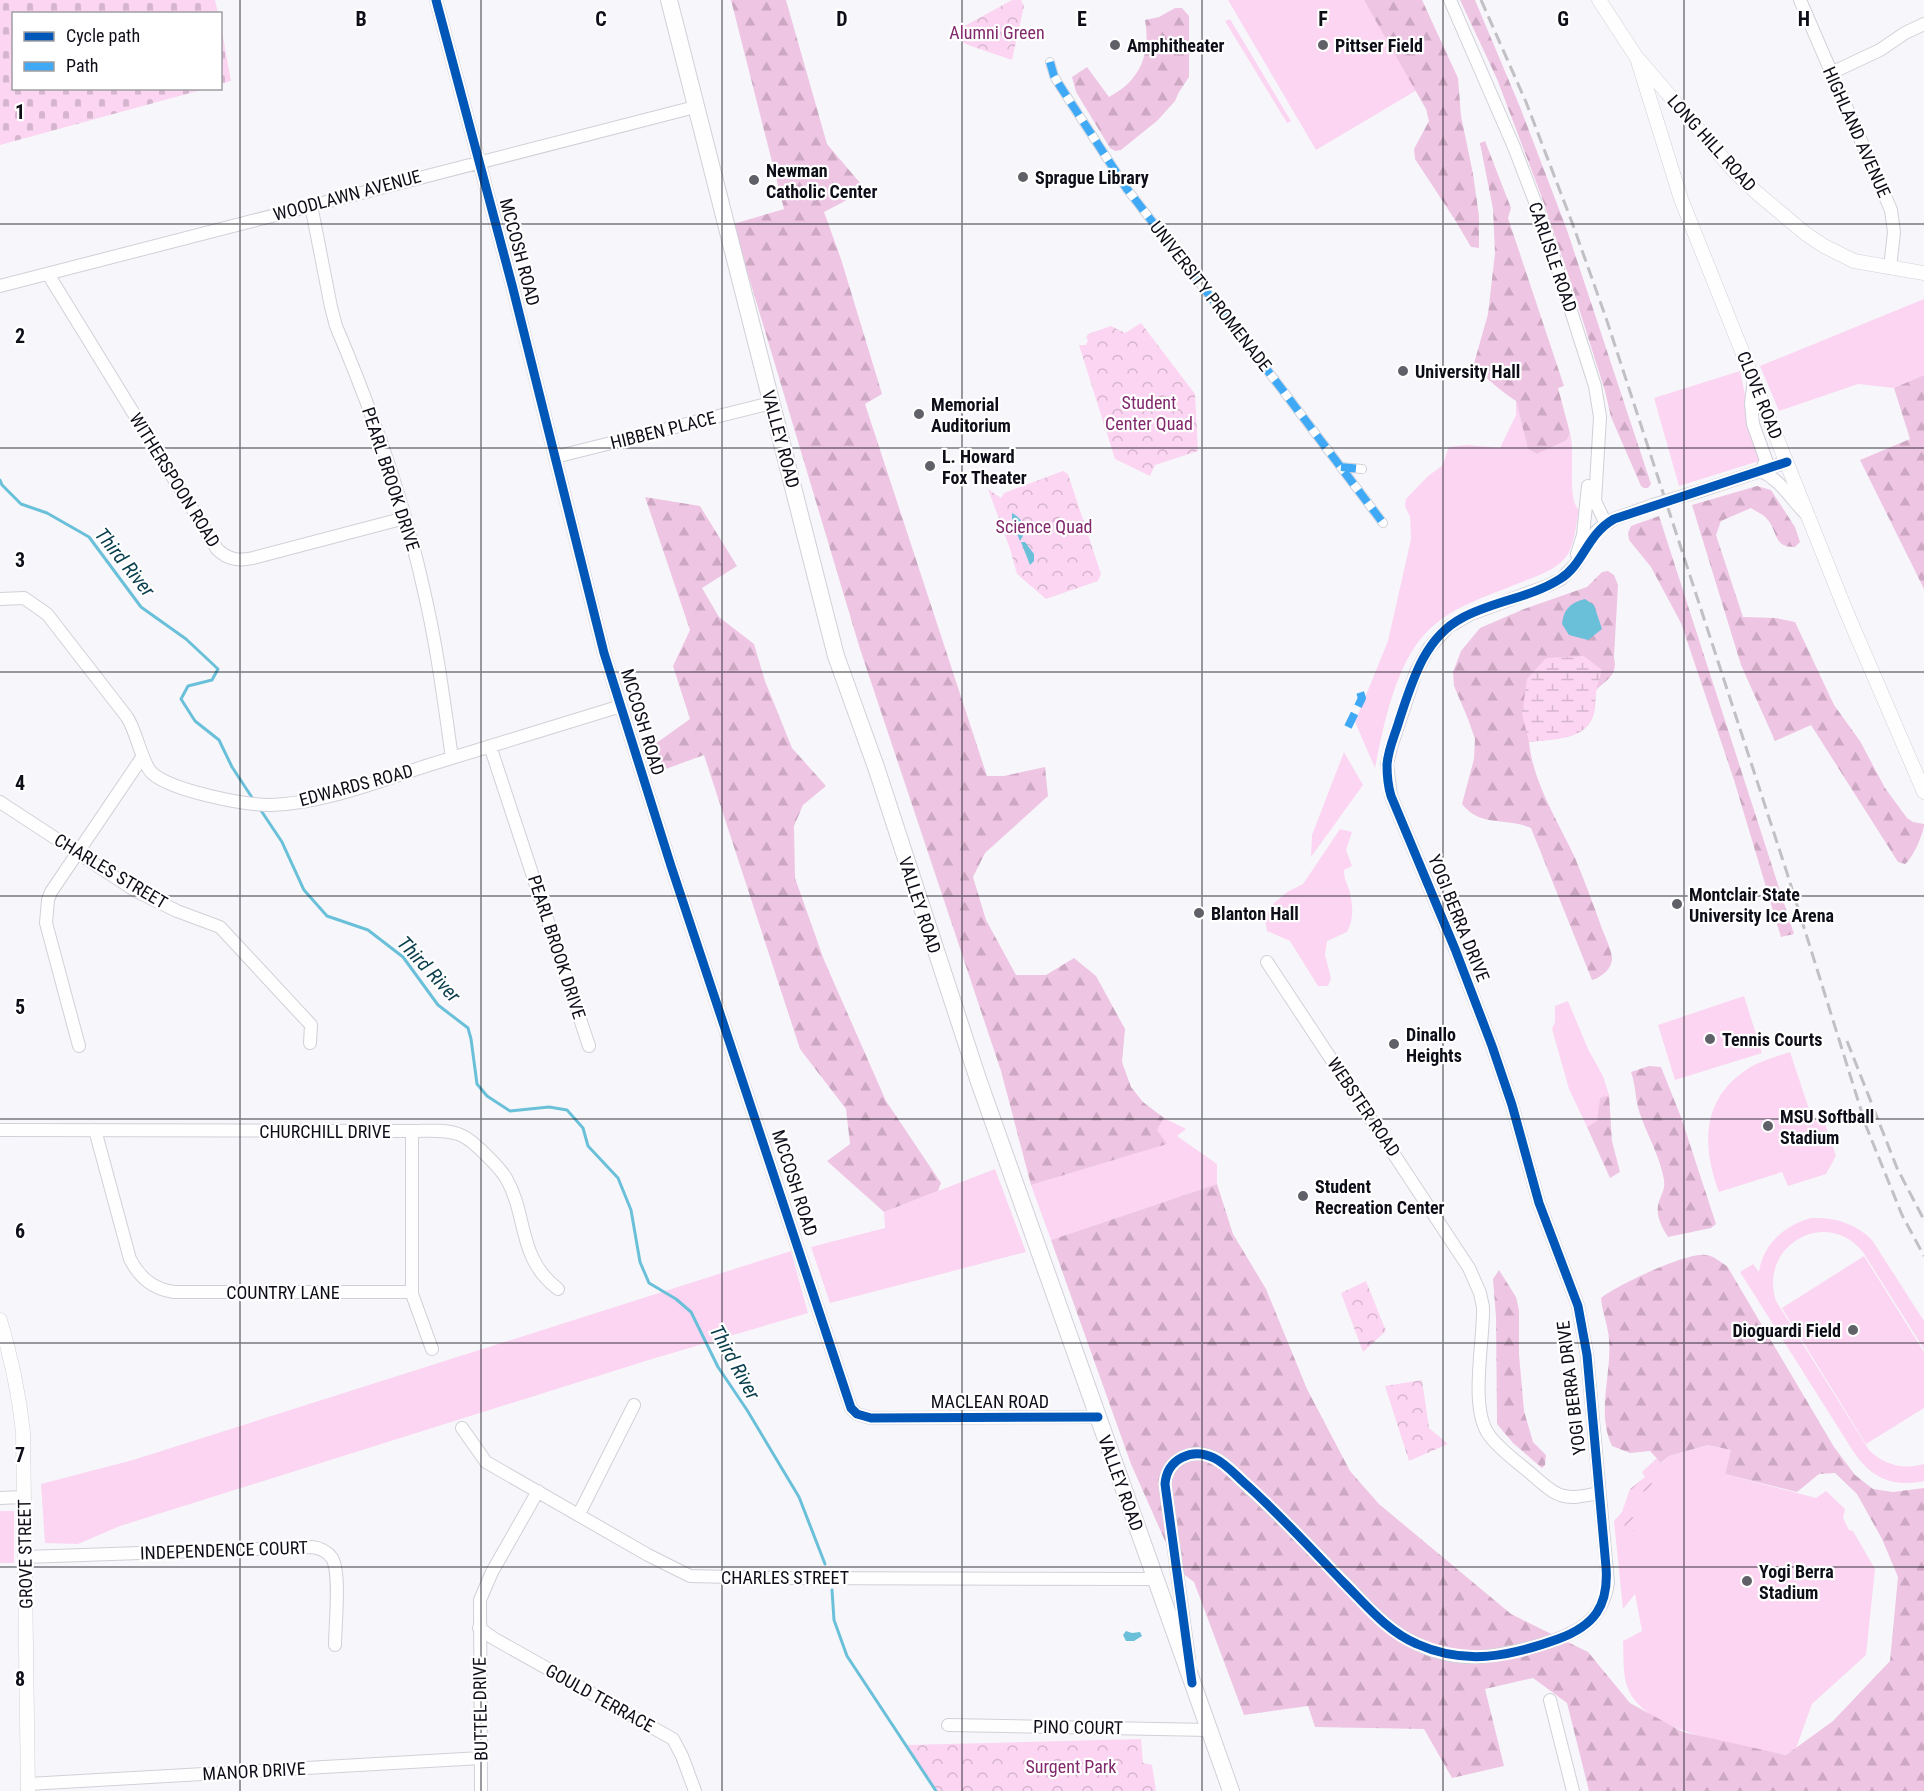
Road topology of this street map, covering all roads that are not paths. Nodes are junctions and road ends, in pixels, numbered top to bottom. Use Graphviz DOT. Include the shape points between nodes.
graph roads {
  1 [pos="436,0"];
  2 [pos="669,0"];
  3 [pos="1450,0"];
  4 [pos="1599,0"];
  5 [pos="1800,0"];
  6 [pos="1924,24"];
  7 [pos="1637,58"];
  8 [pos="1050,62"];
  9 [pos="1831,73"];
  10 [pos="695,107"];
  11 [pos="478,161"];
  12 [pos="311,205"];
  13 [pos="1890,268"];
  14 [pos="1924,273"];
  15 [pos="48,274"];
  16 [pos="0,286"];
  17 [pos="1754,380"];
  18 [pos="771,403"];
  19 [pos="1599,439"];
  20 [pos="555,457"];
  21 [pos="1787,462"];
  22 [pos="1341,467"];
  23 [pos="1362,469"];
  24 [pos="1761,471"];
  25 [pos="1809,517"];
  26 [pos="405,518"];
  27 [pos="1383,523"];
  28 [pos="1606,524"];
  29 [pos="1568,572"];
  30 [pos="0,599"];
  31 [pos="621,706"];
  32 [pos="490,747"];
  33 [pos="143,756"];
  34 [pos="452,758"];
  35 [pos="1924,792"];
  36 [pos="0,802"];
  37 [pos="78,853"];
  38 [pos="1268,962"];
  39 [pos="310,1043"];
  40 [pos="79,1046"];
  41 [pos="589,1046"];
  42 [pos="0,1130"];
  43 [pos="95,1130"];
  44 [pos="412,1131"];
  45 [pos="558,1289"];
  46 [pos="411,1292"];
  47 [pos="0,1320"];
  48 [pos="432,1350"];
  49 [pos="5,1352"];
  50 [pos="634,1405"];
  51 [pos="882,1418"];
  52 [pos="1098,1418"];
  53 [pos="462,1428"];
  54 [pos="538,1491"];
  55 [pos="1599,1493"];
  56 [pos="23,1497"];
  57 [pos="0,1498"];
  58 [pos="579,1514"];
  59 [pos="25,1557"];
  60 [pos="1155,1579"];
  61 [pos="479,1628"];
  62 [pos="335,1645"];
  63 [pos="1192,1683"];
  64 [pos="1550,1700"];
  65 [pos="948,1725"];
  66 [pos="1209,1730"];
  67 [pos="481,1758"];
  68 [pos="28,1787"];
  69 [pos="482,1791"];
  70 [pos="695,1791"];
  71 [pos="1231,1791"];
  72 [pos="1573,1791"];
  1 -- 11 [label="street, MCCOSH ROAD"];
  2 -- 10 [label="main road, VALLEY ROAD"];
  3 -- 19 [label="street, CARLISLE ROAD" via="1514,147 1545,231 1599,401"];
  4 -- 7 [label="street, CLOVE ROAD"];
  5 -- 9 [label="street, HIGHLAND AVENUE"];
  6 -- 9 [label="street"];
  7 -- 13 [label="street, LONG HILL ROAD" via="1733,170 1790,220 1839,255"];
  7 -- 17 [label="street, CLOVE ROAD" via="1681,199"];
  8 -- 22 [label="street, UNIVERSITY PROMENADE" via="1060,86 1127,189"];
  9 -- 13 [label="street, HIGHLAND AVENUE" via="1891,210 1894,232"];
  10 -- 11 [label="street, WOODLAWN AVENUE"];
  10 -- 18 [label="main road, VALLEY ROAD"];
  11 -- 12 [label="street, WOODLAWN AVENUE"];
  11 -- 20 [label="street, MCCOSH ROAD"];
  12 -- 15 [label="street, WOODLAWN AVENUE"];
  12 -- 26 [label="street, PEARL BROOK DRIVE" via="334,316"];
  13 -- 14 [label="street, LONG HILL ROAD"];
  15 -- 16 [label="street, WOODLAWN AVENUE"];
  15 -- 26 [label="street, WITHERSPOON ROAD" via="224,556 254,558"];
  17 -- 21 [label="street, CLOVE ROAD"];
  17 -- 24 [label="street" via="1751,404 1766,460"];
  18 -- 20 [label="street, HIBBEN PLACE"];
  18 -- 52 [label="main road, VALLEY ROAD" via="836,656"];
  19 -- 28 [label="street, CARLISLE ROAD" via="1595,501"];
  19 -- 29 [label="street" via="1590,456 1583,535"];
  20 -- 31 [label="street, MCCOSH ROAD"];
  21 -- 24 [label="street"];
  21 -- 25 [label="street, CLOVE ROAD"];
  22 -- 23 [label="street"];
  22 -- 27 [label="street, UNIVERSITY PROMENADE"];
  24 -- 25 [label="street" via="1780,483"];
  24 -- 28 [label="street, bridge"];
  25 -- 35 [label="street, CLOVE ROAD"];
  26 -- 34 [label="street, PEARL BROOK DRIVE" via="431,623"];
  28 -- 29 [label="street, YOGI BERRA DRIVE" via="1594,534"];
  29 -- 55 [label="street, YOGI BERRA DRIVE" via="1547,586 1463,617 1437,638 1409,692 1387,770 1399,817 1499,1065 1539,1203 1578,1306 1587,1355"];
  30 -- 33 [label="street, EDWARDS ROAD" via="24,598 47,614 127,717"];
  31 -- 32 [label="street, EDWARDS ROAD"];
  31 -- 51 [label="street, MCCOSH ROAD" via="851,1408 864,1417"];
  32 -- 34 [label="street, EDWARDS ROAD"];
  32 -- 41 [label="street, PEARL BROOK DRIVE"];
  33 -- 34 [label="street, EDWARDS ROAD" via="153,774 176,785 219,799 272,805 336,794"];
  33 -- 37 [label="street"];
  36 -- 37 [label="street, CHARLES STREET"];
  37 -- 39 [label="street, CHARLES STREET" via="145,896 220,927 311,1025"];
  37 -- 40 [label="street" via="51,892 45,915"];
  38 -- 55 [label="street, WEBSTER ROAD" via="1469,1268 1483,1307 1478,1402 1489,1435 1557,1495 1571,1498"];
  42 -- 43 [label="street, CHURCHILL DRIVE"];
  43 -- 44 [label="street, CHURCHILL DRIVE"];
  43 -- 46 [label="street, COUNTRY LANE" via="130,1259 147,1282 174,1292"];
  44 -- 45 [label="street, CHURCHILL DRIVE" via="468,1138 504,1175 537,1269"];
  44 -- 46 [label="street"];
  46 -- 48 [label="street"];
  47 -- 49 [label="street, GROVE STREET"];
  49 -- 56 [label="street, GROVE STREET" via="20,1406"];
  50 -- 58 [label="street"];
  51 -- 52 [label="street, MACLEAN ROAD"];
  52 -- 60 [label="main road, VALLEY ROAD"];
  53 -- 54 [label="street, CHARLES STREET" via="486,1462"];
  54 -- 58 [label="street, CHARLES STREET"];
  54 -- 61 [label="street, BUTTEL DRIVE" via="492,1572 480,1600"];
  55 -- 63 [label="street, YOGI BERRA DRIVE" via="1608,1583 1602,1605 1593,1617 1576,1632 1508,1654 1454,1656 1415,1643 1378,1618 1219,1460 1199,1453 1180,1458 1168,1470 1165,1484"];
  56 -- 57 [label="street"];
  56 -- 59 [label="street, GROVE STREET"];
  58 -- 60 [label="street, CHARLES STREET" via="690,1576"];
  59 -- 62 [label="street, INDEPENDENCE COURT" via="321,1548 331,1557 336,1574"];
  59 -- 68 [label="street, GROVE STREET"];
  60 -- 63 [label="main road, VALLEY ROAD"];
  61 -- 67 [label="street, BUTTEL DRIVE"];
  61 -- 70 [label="street, GOULD TERRACE" via="673,1738"];
  63 -- 66 [label="main road, VALLEY ROAD"];
  64 -- 72 [label="street"];
  65 -- 66 [label="street, PINO COURT"];
  66 -- 71 [label="main road, VALLEY ROAD"];
  67 -- 68 [label="street, MANOR DRIVE"];
  67 -- 69 [label="street, BUTTEL DRIVE"];
}
